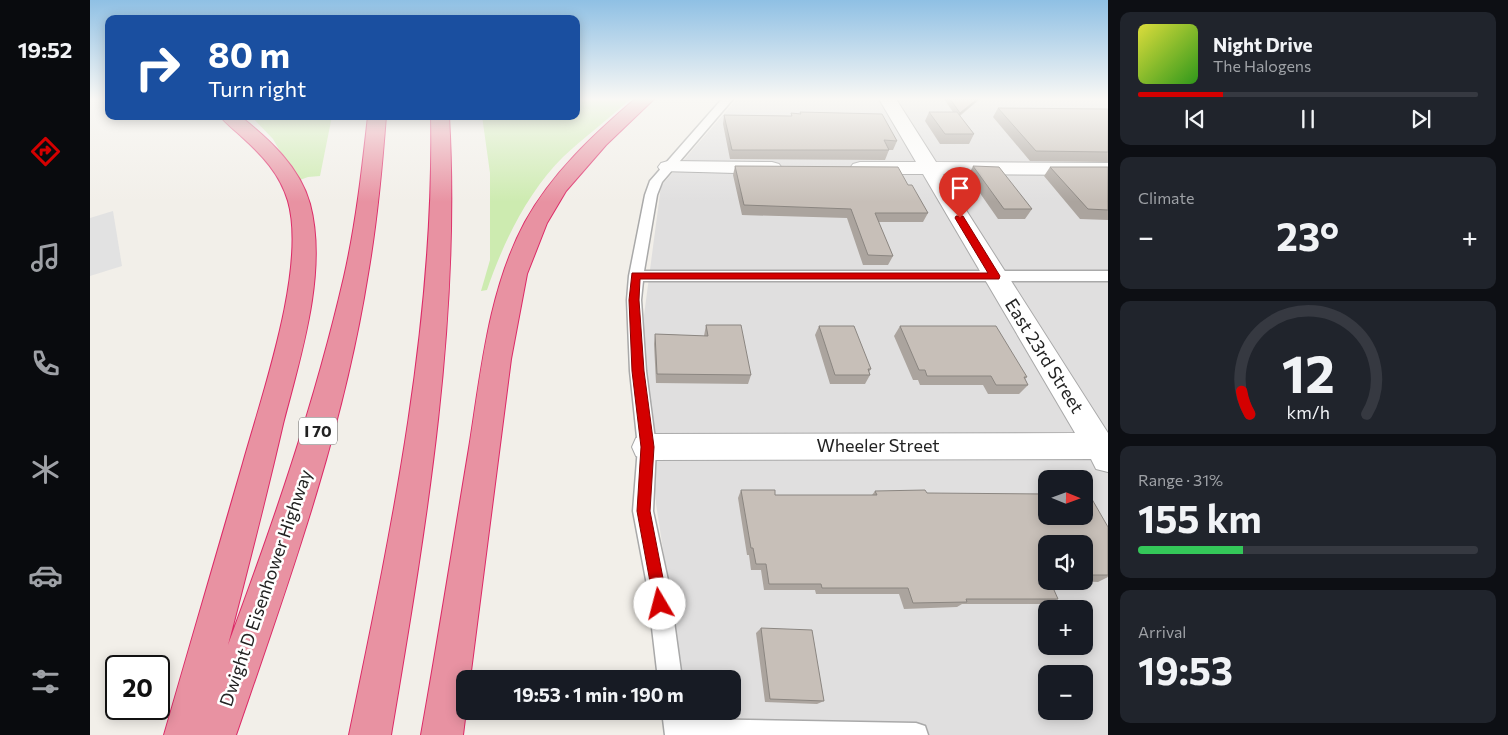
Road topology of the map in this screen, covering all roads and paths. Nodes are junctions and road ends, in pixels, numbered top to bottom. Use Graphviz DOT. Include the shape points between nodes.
graph roads {
  1 [pos="248,133"];
  2 [pos="375,133"];
  3 [pos="440,133"];
  4 [pos="605,133"];
  5 [pos="698,133"];
  6 [pos="908,133"];
  7 [pos="668,168"];
  8 [pos="789,168"];
  9 [pos="838,168"];
  10 [pos="929,168"];
  11 [pos="1108,169"];
  12 [pos="636,276"];
  13 [pos="995,276"];
  14 [pos="1108,276"];
  15 [pos="647,447"];
  16 [pos="1105,451"];
  17 [pos="669,670"];
  18 [pos="676,726"];
  19 [pos="185,735"];
  20 [pos="215,735"];
  21 [pos="370,735"];
  22 [pos="442,735"];
  23 [pos="916,735"];
  1 -- 19 [label="highway" via="272,156 299,200 304,223 303,266 272,414"];
  2 -- 20 [label="highway, Dwight D Eisenhower Highway / I 70" via="370,195 360,251 340,345 306,475"];
  3 -- 21 [label="highway" via="441,223 434,327 408,529"];
  4 -- 22 [label="highway" via="562,182 536,222 518,265 496,371"];
  5 -- 7 [label="lane"];
  6 -- 10 [label="street, East 23rd Street"];
  7 -- 8 [label="street"];
  7 -- 12 [label="lane" via="656,181 651,195"];
  9 -- 10 [label="street"];
  10 -- 11 [label="street"];
  10 -- 13 [label="street, East 23rd Street"];
  12 -- 13 [label="lane"];
  12 -- 15 [label="lane" via="637,362"];
  13 -- 14 [label="lane"];
  13 -- 16 [label="street, East 23rd Street"];
  15 -- 16 [label="street, Wheeler Street"];
  15 -- 17 [label="lane" via="644,511"];
  18 -- 23 [label="lane"];
}
